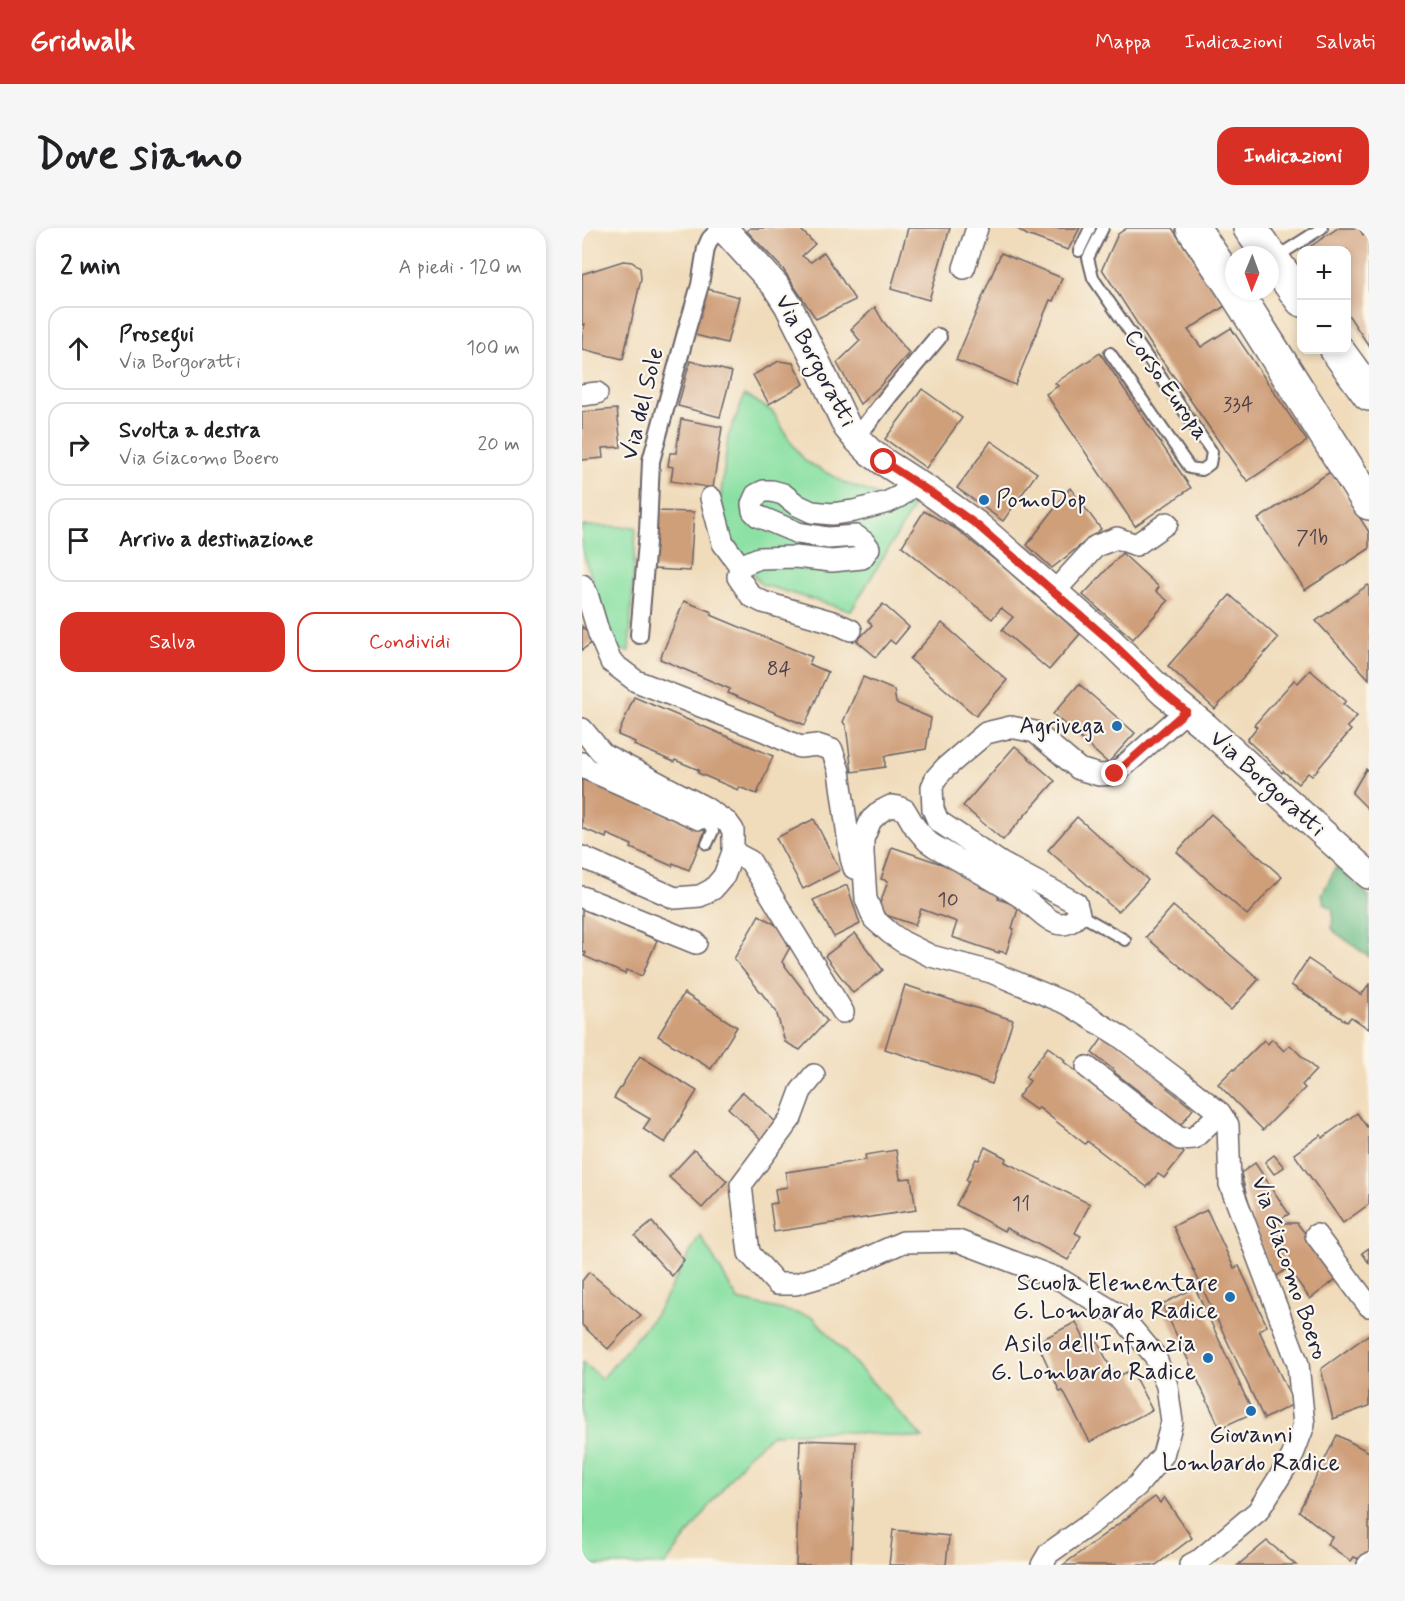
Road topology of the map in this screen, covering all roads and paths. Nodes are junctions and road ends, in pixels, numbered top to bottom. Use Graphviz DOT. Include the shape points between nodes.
graph roads {
  1 [pos="977,228"];
  2 [pos="1090,228"];
  3 [pos="1103,228"];
  4 [pos="1192,228"];
  5 [pos="1250,228"];
  6 [pos="1322,228"];
  7 [pos="718,232"];
  8 [pos="1263,246"];
  9 [pos="1079,251"];
  10 [pos="1279,252"];
  11 [pos="964,268"];
  12 [pos="1279,268"];
  13 [pos="1225,276"];
  14 [pos="1297,293"];
  15 [pos="1241,300"];
  16 [pos="938,337"];
  17 [pos="1110,353"];
  18 [pos="1340,354"];
  19 [pos="1369,394"];
  20 [pos="866,425"];
  21 [pos="916,482"];
  22 [pos="1365,492"];
  23 [pos="711,498"];
  24 [pos="1167,523"];
  25 [pos="740,566"];
  26 [pos="582,585"];
  27 [pos="1054,592"];
  28 [pos="851,630"];
  29 [pos="639,635"];
  30 [pos="1186,711"];
  31 [pos="582,729"];
  32 [pos="582,763"];
  33 [pos="701,813"];
  34 [pos="706,844"];
  35 [pos="733,852"];
  36 [pos="582,857"];
  37 [pos="1369,875"];
  38 [pos="582,897"];
  39 [pos="866,899"];
  40 [pos="1078,914"];
  41 [pos="1125,940"];
  42 [pos="696,943"];
  43 [pos="843,1012"];
  44 [pos="1087,1067"];
  45 [pos="814,1075"];
  46 [pos="1220,1113"];
  47 [pos="1316,1235"];
  48 [pos="1369,1306"];
  49 [pos="1042,1565"];
  50 [pos="1190,1565"];
  1 -- 11 [label="street"];
  2 -- 9 [label="lane"];
  3 -- 17 [label="lane, Corso Europa" via="1088,258 1093,278 1212,452 1210,464 1202,470 1190,468"];
  4 -- 13 [label="main road"];
  5 -- 8 [label="main road"];
  6 -- 10 [label="lane"];
  7 -- 21 [label="street, Via Borgoratti" via="775,285 847,427 870,452"];
  7 -- 29 [label="street, Via del Sole" via="706,248 700,285 651,461"];
  12 -- 14 [label="main road"];
  15 -- 22 [label="main road"];
  16 -- 20 [label="street"];
  18 -- 19 [label="main road"];
  21 -- 25 [label="street" via="888,502 832,514 812,512 783,494 764,491 756,495 752,504 758,516 798,533 828,538 856,536 868,548 862,558 851,560 759,558"];
  21 -- 27 [label="street, Via Borgoratti" via="977,525"];
  23 -- 25 [label="street" via="723,543"];
  24 -- 27 [label="street" via="1136,545 1117,538 1096,546"];
  25 -- 28 [label="street" via="738,577 751,596"];
  26 -- 39 [label="street" via="611,662 636,681 800,747 817,745 832,750 840,771 851,858"];
  27 -- 30 [label="street, Via Borgoratti" via="1108,639 1160,698"];
  30 -- 37 [label="street, Via Borgoratti"];
  30 -- 40 [label="street" via="1115,774 1099,775 1079,769 1035,732 1011,727 986,733 936,778 932,787 933,809 939,821 1001,863 1076,903"];
  31 -- 33 [label="street" via="603,754"];
  32 -- 33 [label="street" via="587,769"];
  33 -- 34 [label="lane" via="713,831"];
  33 -- 35 [label="street" via="728,823 733,830"];
  35 -- 36 [label="street" via="724,876 713,889 700,896 675,898"];
  35 -- 43 [label="street" via="750,861"];
  38 -- 42 [label="street"];
  39 -- 40 [label="street" via="863,839 871,820 891,806 905,810 927,841 1003,885 1053,922 1074,921"];
  39 -- 46 [label="street" via="874,919 903,942 931,956 991,972 1068,1004 1118,1035"];
  40 -- 41 [label="lane"];
  44 -- 46 [label="street" via="1180,1139 1194,1138"];
  45 -- 49 [label="street" via="801,1091 791,1118 741,1185 749,1253 777,1284 796,1284 834,1273 903,1242 958,1241 1061,1280 1122,1317 1155,1356 1167,1386 1172,1422 1164,1455 1137,1486 1049,1553"];
  46 -- 50 [label="street, Via Giacomo Boero" via="1228,1125 1230,1184 1298,1364 1304,1425 1292,1457 1258,1511"];
  47 -- 48 [label="street"];
}
